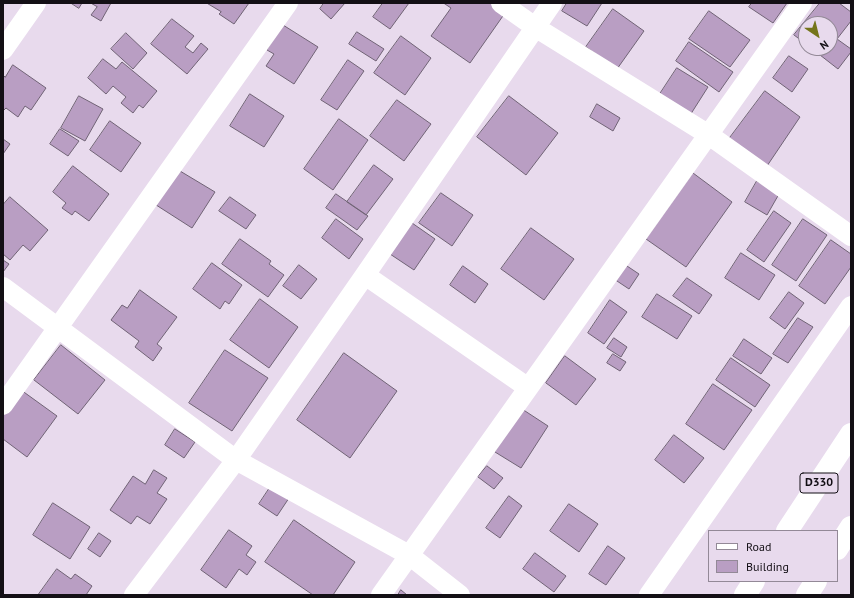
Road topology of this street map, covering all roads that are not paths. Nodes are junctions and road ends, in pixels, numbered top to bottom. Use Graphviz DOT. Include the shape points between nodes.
graph roads {
  1 [pos="36,3"];
  2 [pos="288,3"];
  3 [pos="501,3"];
  4 [pos="552,3"];
  5 [pos="802,3"];
  6 [pos="535,27"];
  7 [pos="3,50"];
  8 [pos="709,135"];
  9 [pos="851,236"];
  10 [pos="366,275"];
  11 [pos="3,287"];
  12 [pos="851,306"];
  13 [pos="58,327"];
  14 [pos="527,387"];
  15 [pos="3,405"];
  16 [pos="851,434"];
  17 [pos="236,460"];
  18 [pos="851,527"];
  19 [pos="788,530"];
  20 [pos="838,547"];
  21 [pos="409,555"];
  22 [pos="753,582"];
  23 [pos="815,582"];
  24 [pos="134,595"];
  25 [pos="381,595"];
  26 [pos="460,595"];
  27 [pos="649,595"];
  28 [pos="745,595"];
  29 [pos="807,595"];
  1 -- 7 [label="street"];
  2 -- 13 [label="street"];
  3 -- 6 [label="street"];
  4 -- 6 [label="street"];
  5 -- 8 [label="street"];
  6 -- 8 [label="street"];
  6 -- 10 [label="street"];
  8 -- 9 [label="street"];
  8 -- 14 [label="street"];
  10 -- 14 [label="street"];
  10 -- 17 [label="street"];
  11 -- 13 [label="street"];
  12 -- 27 [label="street"];
  13 -- 15 [label="street"];
  13 -- 17 [label="street"];
  14 -- 21 [label="street"];
  16 -- 19 [label="highway, D330"];
  17 -- 21 [label="street"];
  17 -- 24 [label="street"];
  18 -- 20 [label="highway"];
  21 -- 25 [label="street"];
  21 -- 26 [label="street"];
  22 -- 28 [label="highway"];
  23 -- 29 [label="highway"];
}
